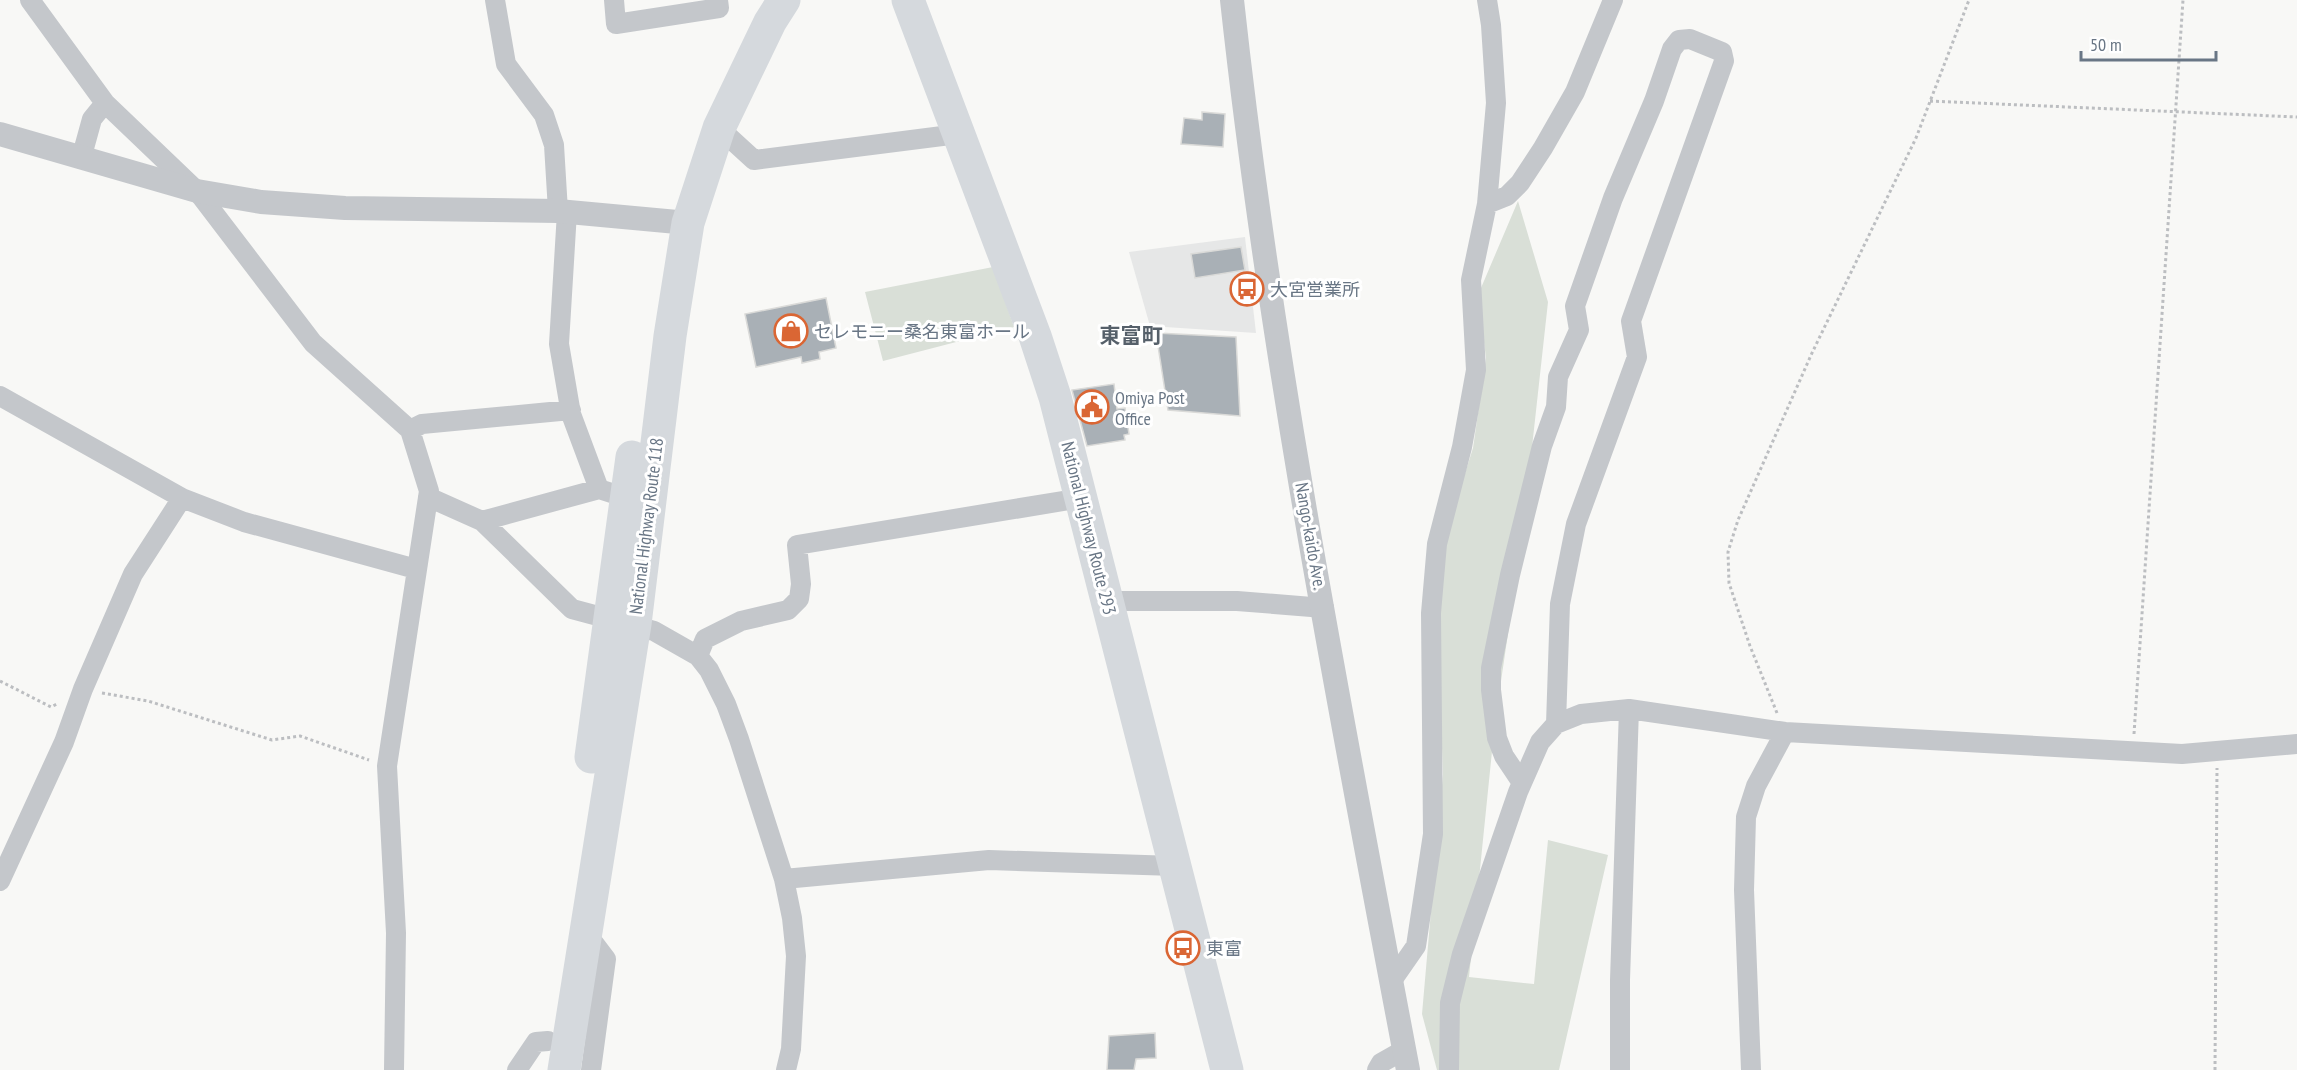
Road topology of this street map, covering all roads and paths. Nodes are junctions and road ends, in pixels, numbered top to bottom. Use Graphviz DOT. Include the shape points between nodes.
graph roads {
  1 [pos="30,0"];
  2 [pos="495,0"];
  3 [pos="614,0"];
  4 [pos="718,0"];
  5 [pos="759,0"];
  6 [pos="784,0"];
  7 [pos="908,0"];
  8 [pos="1232,0"];
  9 [pos="1487,0"];
  10 [pos="1613,0"];
  11 [pos="1969,0"];
  12 [pos="2183,0"];
  13 [pos="1930,101"];
  14 [pos="105,103"];
  15 [pos="2176,112"];
  16 [pos="2297,117"];
  17 [pos="719,128"];
  18 [pos="0,134"];
  19 [pos="958,134"];
  20 [pos="81,159"];
  21 [pos="197,191"];
  22 [pos="1487,204"];
  23 [pos="563,212"];
  24 [pos="677,222"];
  25 [pos="0,396"];
  26 [pos="571,410"];
  27 [pos="410,430"];
  28 [pos="613,494"];
  29 [pos="428,496"];
  30 [pos="182,498"];
  31 [pos="1082,498"];
  32 [pos="482,521"];
  33 [pos="416,569"];
  34 [pos="1108,601"];
  35 [pos="1324,608"];
  36 [pos="622,622"];
  37 [pos="698,656"];
  38 [pos="0,681"];
  39 [pos="83,689"];
  40 [pos="1629,709"];
  41 [pos="1556,724"];
  42 [pos="1785,732"];
  43 [pos="2297,744"];
  44 [pos="2133,751"];
  45 [pos="2217,751"];
  46 [pos="387,766"];
  47 [pos="1522,783"];
  48 [pos="1175,866"];
  49 [pos="784,879"];
  50 [pos="0,881"];
  51 [pos="587,934"];
  52 [pos="1391,982"];
  53 [pos="545,1055"];
  54 [pos="1406,1060"];
  55 [pos="394,1070"];
  56 [pos="517,1070"];
  57 [pos="564,1070"];
  58 [pos="591,1070"];
  59 [pos="786,1070"];
  60 [pos="1227,1070"];
  61 [pos="1377,1070"];
  62 [pos="1449,1070"];
  63 [pos="1620,1070"];
  64 [pos="1751,1070"];
  65 [pos="2215,1070"];
  1 -- 14 [label="street"];
  2 -- 23 [label="street" via="506,64 544,116 554,145"];
  3 -- 4 [label="street" via="616,24 719,8"];
  5 -- 24 [label="highway, National Highway Route 118" via="700,118"];
  6 -- 17 [label="highway, National Highway Route 118"];
  7 -- 19 [label="highway, National Highway Route 293"];
  8 -- 35 [label="street, Nango-kaido Ave." via="1269,285"];
  9 -- 22 [label="street" via="1496,103"];
  10 -- 22 [label="street" via="1575,92 1538,156 1507,196"];
  11 -- 13 [label="path"];
  12 -- 15 [label="path"];
  13 -- 15 [label="path"];
  13 -- 42 [label="path" via="1916,138 1812,353 1738,520 1728,552 1729,583"];
  14 -- 20 [label="street" via="92,119"];
  14 -- 21 [label="street"];
  15 -- 16 [label="path"];
  15 -- 44 [label="path"];
  17 -- 19 [label="street" via="754,160"];
  17 -- 24 [label="highway, National Highway Route 118"];
  18 -- 20 [label="street"];
  19 -- 31 [label="highway, National Highway Route 293" via="1035,336"];
  20 -- 21 [label="street"];
  21 -- 23 [label="street" via="261,202 345,208"];
  21 -- 27 [label="street" via="313,344"];
  22 -- 52 [label="street" via="1471,280 1476,350 1473,392 1437,544 1434,574 1433,834 1416,946"];
  23 -- 24 [label="street"];
  23 -- 26 [label="street" via="559,344"];
  24 -- 28 [label="highway, National Highway Route 118"];
  24 -- 36 [label="highway, National Highway Route 118" via="670,336"];
  25 -- 30 [label="street"];
  26 -- 27 [label="street" via="422,424"];
  26 -- 28 [label="street"];
  27 -- 29 [label="street"];
  28 -- 32 [label="street"];
  28 -- 36 [label="highway, National Highway Route 118"];
  29 -- 32 [label="street"];
  29 -- 33 [label="street"];
  30 -- 33 [label="street" via="244,522"];
  30 -- 39 [label="street" via="133,574"];
  31 -- 34 [label="highway, National Highway Route 293"];
  31 -- 37 [label="street" via="798,545 799,599 788,610 741,621 705,639"];
  32 -- 36 [label="street" via="572,609"];
  33 -- 46 [label="street"];
  34 -- 35 [label="street" via="1237,601"];
  34 -- 48 [label="highway, National Highway Route 293"];
  35 -- 52 [label="street, Nango-kaido Ave."];
  36 -- 37 [label="street" via="654,631"];
  36 -- 51 [label="highway, National Highway Route 118"];
  36 -- 53 [label="highway, National Highway Route 118"];
  37 -- 49 [label="street" via="726,704"];
  38 -- 39 [label="path" via="51,707"];
  39 -- 46 [label="path" via="148,701 272,740 300,736"];
  39 -- 50 [label="street" via="64,742"];
  40 -- 41 [label="street" via="1581,714"];
  40 -- 42 [label="street"];
  40 -- 63 [label="street"];
  41 -- 47 [label="street" via="1540,742"];
  41 -- 47 [label="street" via="1560,604 1576,524 1637,357 1631,321 1724,61 1722,52 1690,39 1679,40 1672,49 1575,306 1579,330 1558,377 1556,406 1542,446 1510,575 1491,669 1491,690 1497,738"];
  42 -- 44 [label="street"];
  42 -- 64 [label="street" via="1756,786 1746,817 1744,890"];
  43 -- 45 [label="street"];
  44 -- 45 [label="street"];
  45 -- 65 [label="path"];
  46 -- 55 [label="street" via="396,933"];
  47 -- 62 [label="street" via="1462,954 1450,1003"];
  48 -- 49 [label="street" via="989,861"];
  48 -- 60 [label="highway, National Highway Route 293"];
  49 -- 59 [label="street" via="796,956 791,1049"];
  51 -- 57 [label="highway, National Highway Route 118"];
  51 -- 58 [label="street" via="606,959"];
  52 -- 54 [label="street, Nango-kaido Ave."];
  53 -- 56 [label="street" via="536,1042"];
  54 -- 61 [label="street" via="1381,1064"];
}
